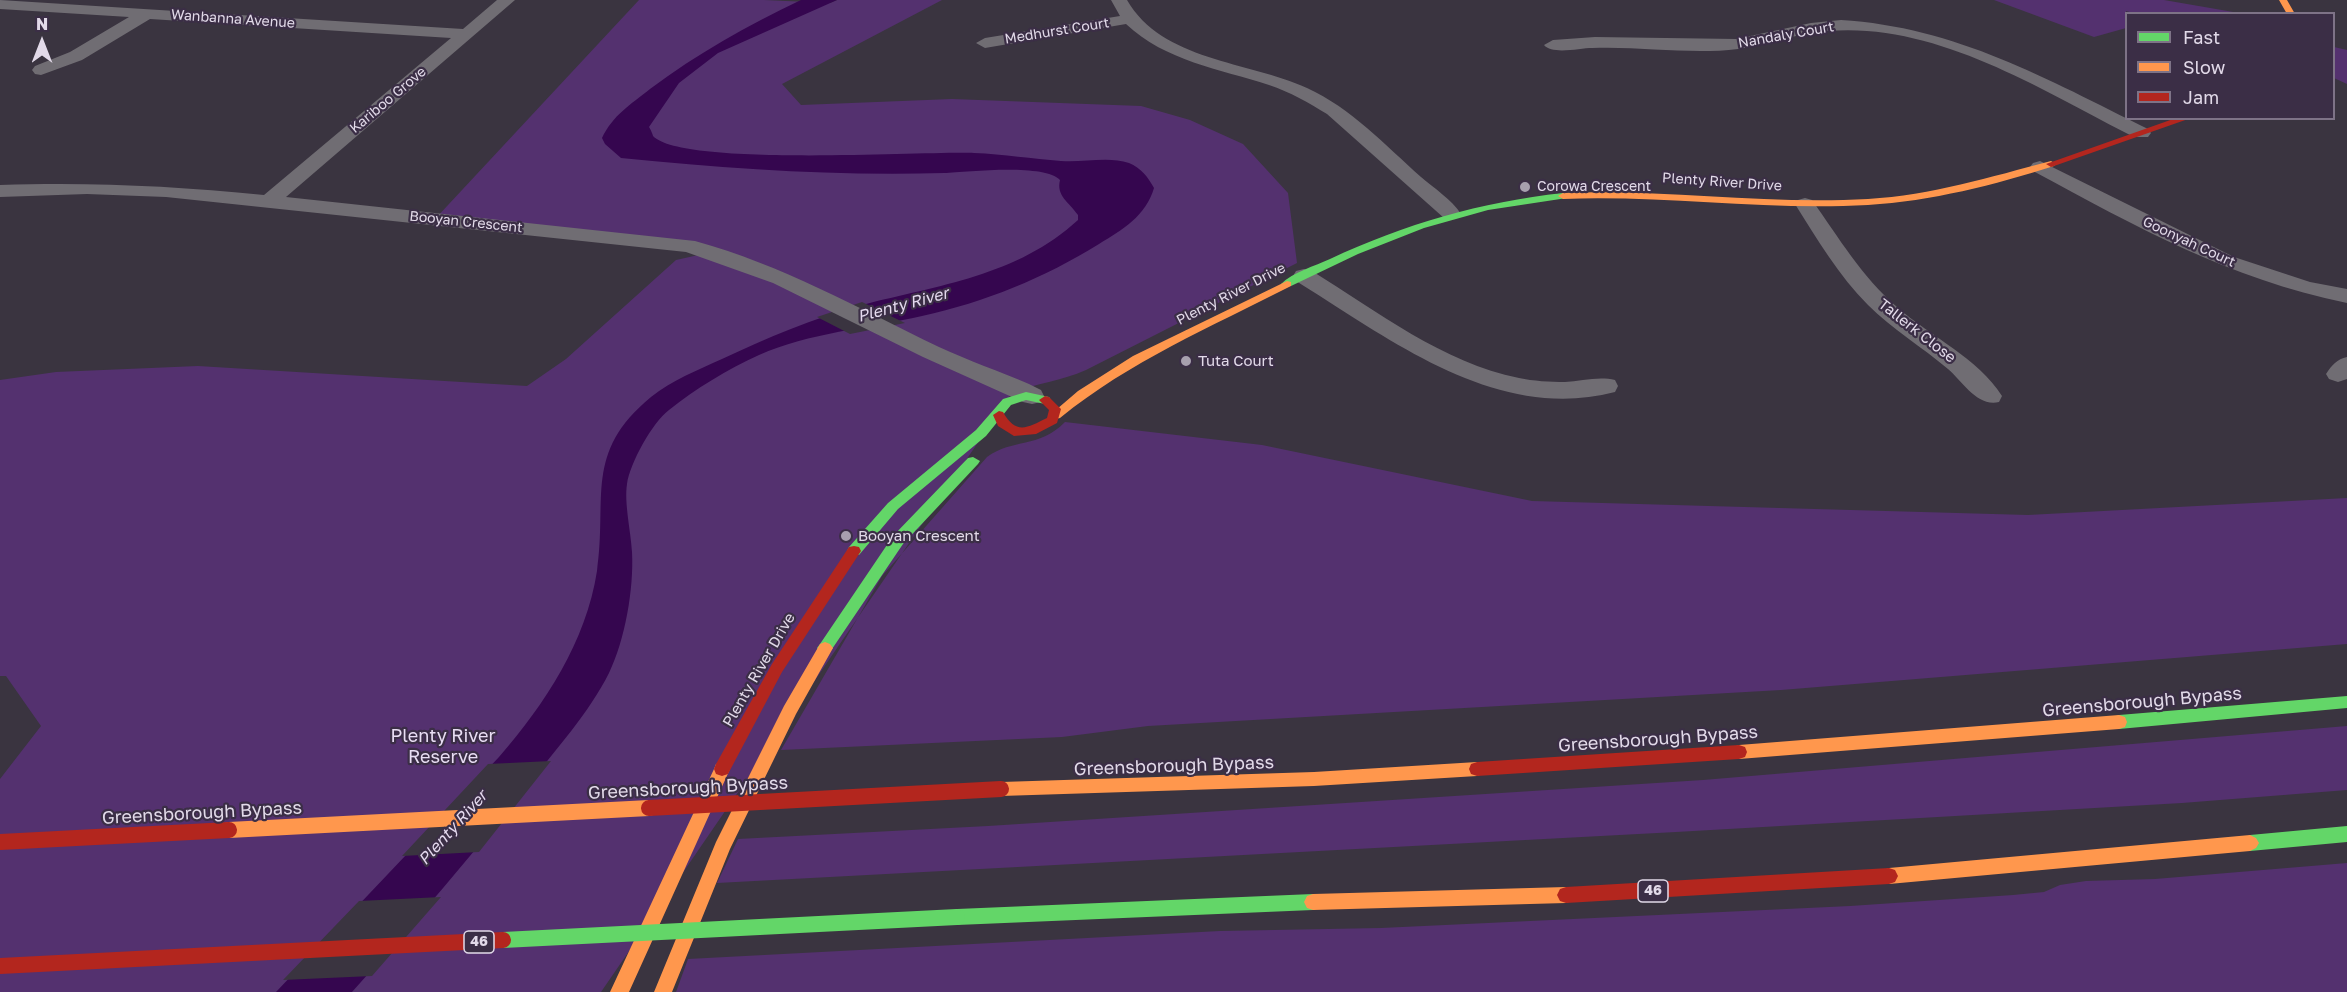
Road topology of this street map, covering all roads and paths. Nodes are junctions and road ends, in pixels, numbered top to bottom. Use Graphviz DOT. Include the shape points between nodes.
graph roads {
  1 [pos="507,0"];
  2 [pos="1119,0"];
  3 [pos="0,4"];
  4 [pos="148,13"];
  5 [pos="1129,19"];
  6 [pos="466,34"];
  7 [pos="985,43"];
  8 [pos="1553,45"];
  9 [pos="41,70"];
  10 [pos="2181,120"];
  11 [pos="2141,133"];
  12 [pos="2040,167"];
  13 [pos="0,191"];
  14 [pos="269,201"];
  15 [pos="1805,204"];
  16 [pos="1451,214"];
  17 [pos="1304,276"];
  18 [pos="2345,302"];
  19 [pos="945,358"];
  20 [pos="1133,362"];
  21 [pos="1072,383"];
  22 [pos="1606,386"];
  23 [pos="1039,394"];
  24 [pos="1990,396"];
  25 [pos="999,413"];
  26 [pos="1056,415"];
  27 [pos="1024,433"];
  28 [pos="1004,441"];
  29 [pos="986,450"];
  30 [pos="2347,702"];
  31 [pos="2347,834"];
  32 [pos="0,842"];
  33 [pos="0,966"];
  34 [pos="618,992"];
  35 [pos="663,992"];
  1 -- 6 [label="street, Kariboo Grove"];
  2 -- 5 [label="street"];
  3 -- 4 [label="street, Wanbanna Avenue"];
  4 -- 6 [label="street, Wanbanna Avenue"];
  4 -- 9 [label="street" via="84,52"];
  5 -- 7 [label="street, Medhurst Court"];
  5 -- 16 [label="street" via="1155,40 1278,82 1315,99 1359,131"];
  6 -- 14 [label="street, Kariboo Grove"];
  8 -- 11 [label="street, Nandaly Court" via="1599,41 1724,45 1761,41 1823,26 1893,29 1939,39 1974,53"];
  10 -- 11 [label="main road, Plenty River Drive"];
  11 -- 12 [label="main road, Plenty River Drive"];
  12 -- 15 [label="main road, Plenty River Drive" via="1936,194"];
  12 -- 18 [label="street, Goonyah Court" via="2211,255"];
  13 -- 14 [label="street, Booyan Crescent" via="123,188"];
  14 -- 19 [label="street, Booyan Crescent" via="651,240 714,252 741,260"];
  15 -- 16 [label="main road, Plenty River Drive" via="1603,194 1517,202"];
  15 -- 24 [label="street, Tallerk Close" via="1872,297 1965,369"];
  16 -- 17 [label="main road, Plenty River Drive" via="1397,232"];
  17 -- 20 [label="main road, Plenty River Drive"];
  17 -- 22 [label="street" via="1435,358 1488,380 1542,390"];
  19 -- 23 [label="street, Booyan Crescent"];
  19 -- 25 [label="street, Booyan Crescent" via="987,393"];
  20 -- 21 [label="main road, Plenty River Drive"];
  20 -- 26 [label="main road, Plenty River Drive" via="1072,399"];
  23 -- 25 [label="main road" via="1011,400"];
  23 -- 26 [label="main road"];
  25 -- 27 [label="main road" via="999,420 1008,429"];
  25 -- 34 [label="main road, Plenty River Drive" via="880,518 836,574 708,793"];
  26 -- 27 [label="main road" via="1041,430"];
  27 -- 28 [label="main road"];
  29 -- 35 [label="main road" via="898,540 834,632 723,847"];
  30 -- 32 [label="main road, Greensborough Bypass, bridge" via="1864,744 1314,779 1001,789"];
  31 -- 33 [label="main road, 46, bridge" via="1909,875 1602,894 957,917"];
}
